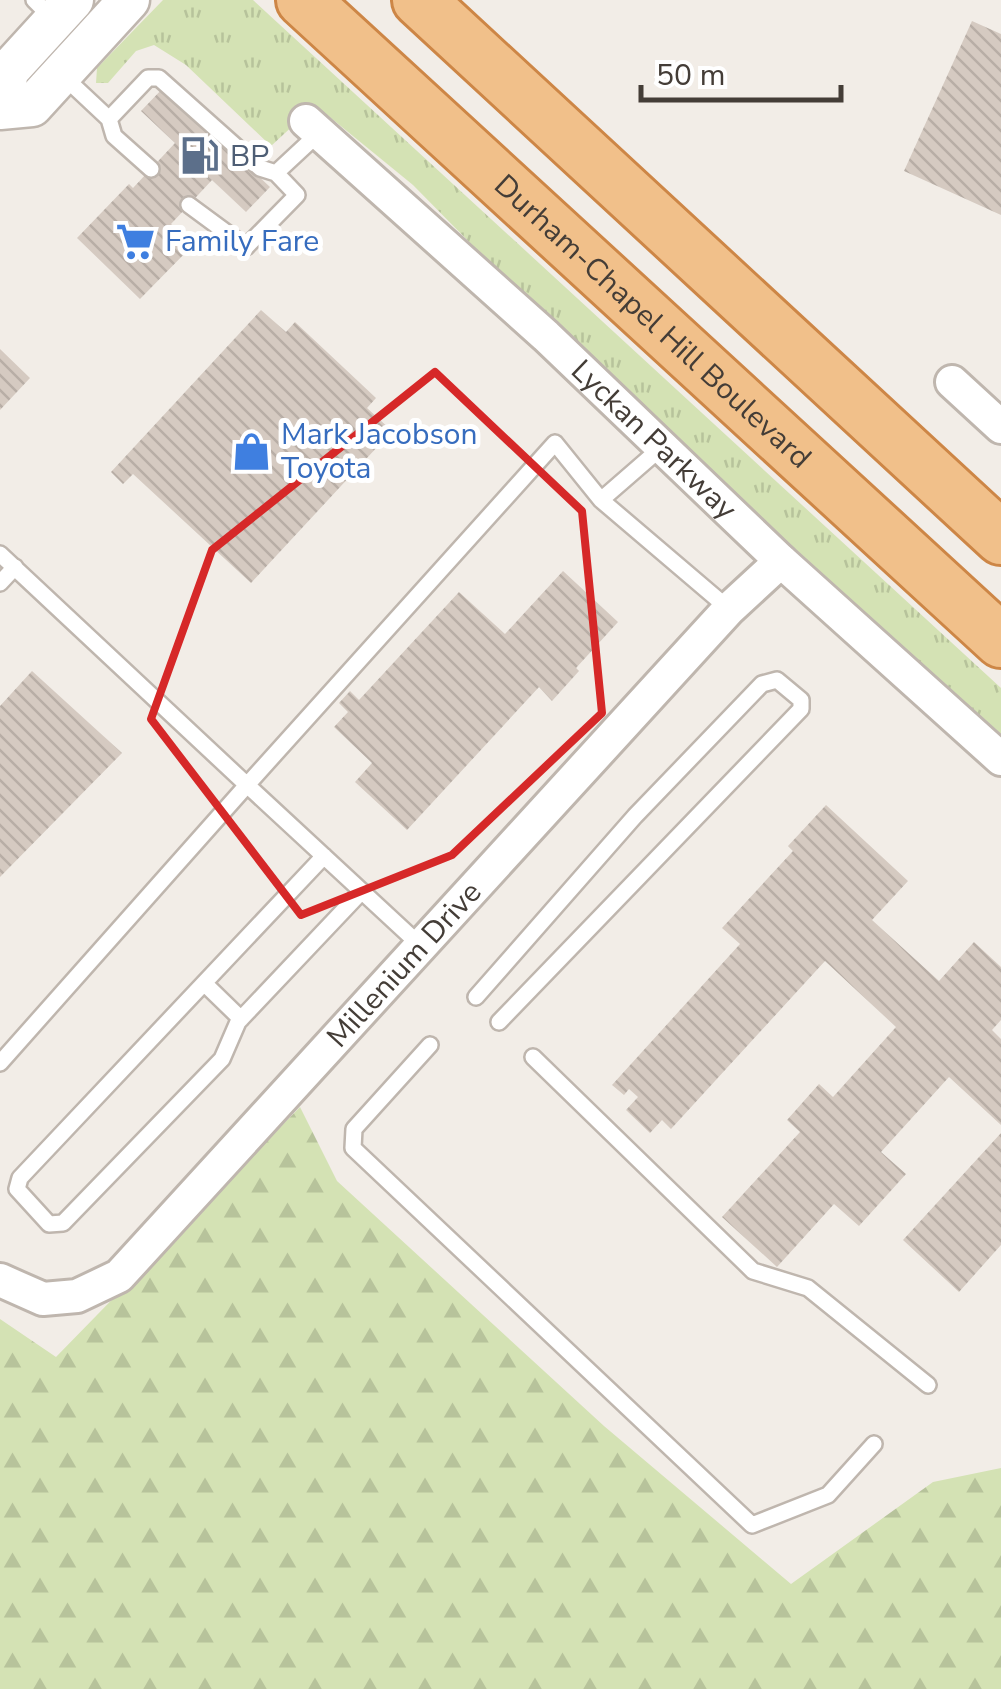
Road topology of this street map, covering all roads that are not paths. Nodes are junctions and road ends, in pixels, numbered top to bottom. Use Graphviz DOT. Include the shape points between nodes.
graph roads {
  1 [pos="129,0"];
  2 [pos="303,0"];
  3 [pos="419,0"];
  4 [pos="54,7"];
  5 [pos="62,74"];
  6 [pos="0,101"];
  7 [pos="0,109"];
  8 [pos="109,119"];
  9 [pos="313,127"];
  10 [pos="151,169"];
  11 [pos="276,173"];
  12 [pos="189,205"];
  13 [pos="952,382"];
  14 [pos="1001,427"];
  15 [pos="663,446"];
  16 [pos="601,500"];
  17 [pos="877,529"];
  18 [pos="1001,538"];
  19 [pos="0,554"];
  20 [pos="780,560"];
  21 [pos="15,567"];
  22 [pos="0,582"];
  23 [pos="729,610"];
  24 [pos="1001,617"];
  25 [pos="1001,642"];
  26 [pos="1001,760"];
  27 [pos="247,785"];
  28 [pos="324,856"];
  29 [pos="362,891"];
  30 [pos="422,947"];
  31 [pos="204,983"];
  32 [pos="476,997"];
  33 [pos="241,1019"];
  34 [pos="499,1022"];
  35 [pos="430,1044"];
  36 [pos="533,1057"];
  37 [pos="0,1063"];
  38 [pos="0,1280"];
  39 [pos="928,1386"];
  40 [pos="874,1444"];
  1 -- 5 [label="street"];
  2 -- 17 [label="highway, Durham-Chapel Hill Boulevard"];
  3 -- 18 [label="highway"];
  4 -- 6 [label="street" via="10,70"];
  5 -- 7 [label="street" via="32,106"];
  5 -- 8 [label="lane"];
  8 -- 10 [label="lane" via="114,136"];
  8 -- 11 [label="lane" via="148,78 158,78 260,168"];
  9 -- 11 [label="lane"];
  9 -- 15 [label="street, Lyckan Parkway"];
  11 -- 12 [label="lane" via="297,195 246,248"];
  13 -- 14 [label="street"];
  15 -- 16 [label="lane"];
  15 -- 20 [label="street, Lyckan Parkway"];
  16 -- 23 [label="lane"];
  16 -- 27 [label="lane" via="555,444"];
  17 -- 24 [label="highway"];
  17 -- 25 [label="highway, Durham-Chapel Hill Boulevard"];
  19 -- 21 [label="lane"];
  20 -- 23 [label="street, Millenium Drive"];
  20 -- 26 [label="street, Lyckan Parkway"];
  21 -- 22 [label="lane"];
  21 -- 27 [label="lane"];
  23 -- 30 [label="street, Millenium Drive"];
  27 -- 28 [label="lane"];
  27 -- 37 [label="lane"];
  28 -- 29 [label="lane"];
  28 -- 31 [label="lane"];
  29 -- 30 [label="lane"];
  29 -- 33 [label="lane"];
  30 -- 38 [label="street, Millenium Drive" via="120,1276 77,1296 43,1300"];
  31 -- 33 [label="lane"];
  31 -- 33 [label="lane" via="20,1178 17,1189 50,1224 63,1223 222,1059"];
  32 -- 34 [label="lane" via="762,684 778,680 801,700 788,723"];
  35 -- 40 [label="lane" via="354,1130 353,1148 752,1525 828,1495"];
  36 -- 39 [label="lane" via="754,1271 808,1288"];
}
